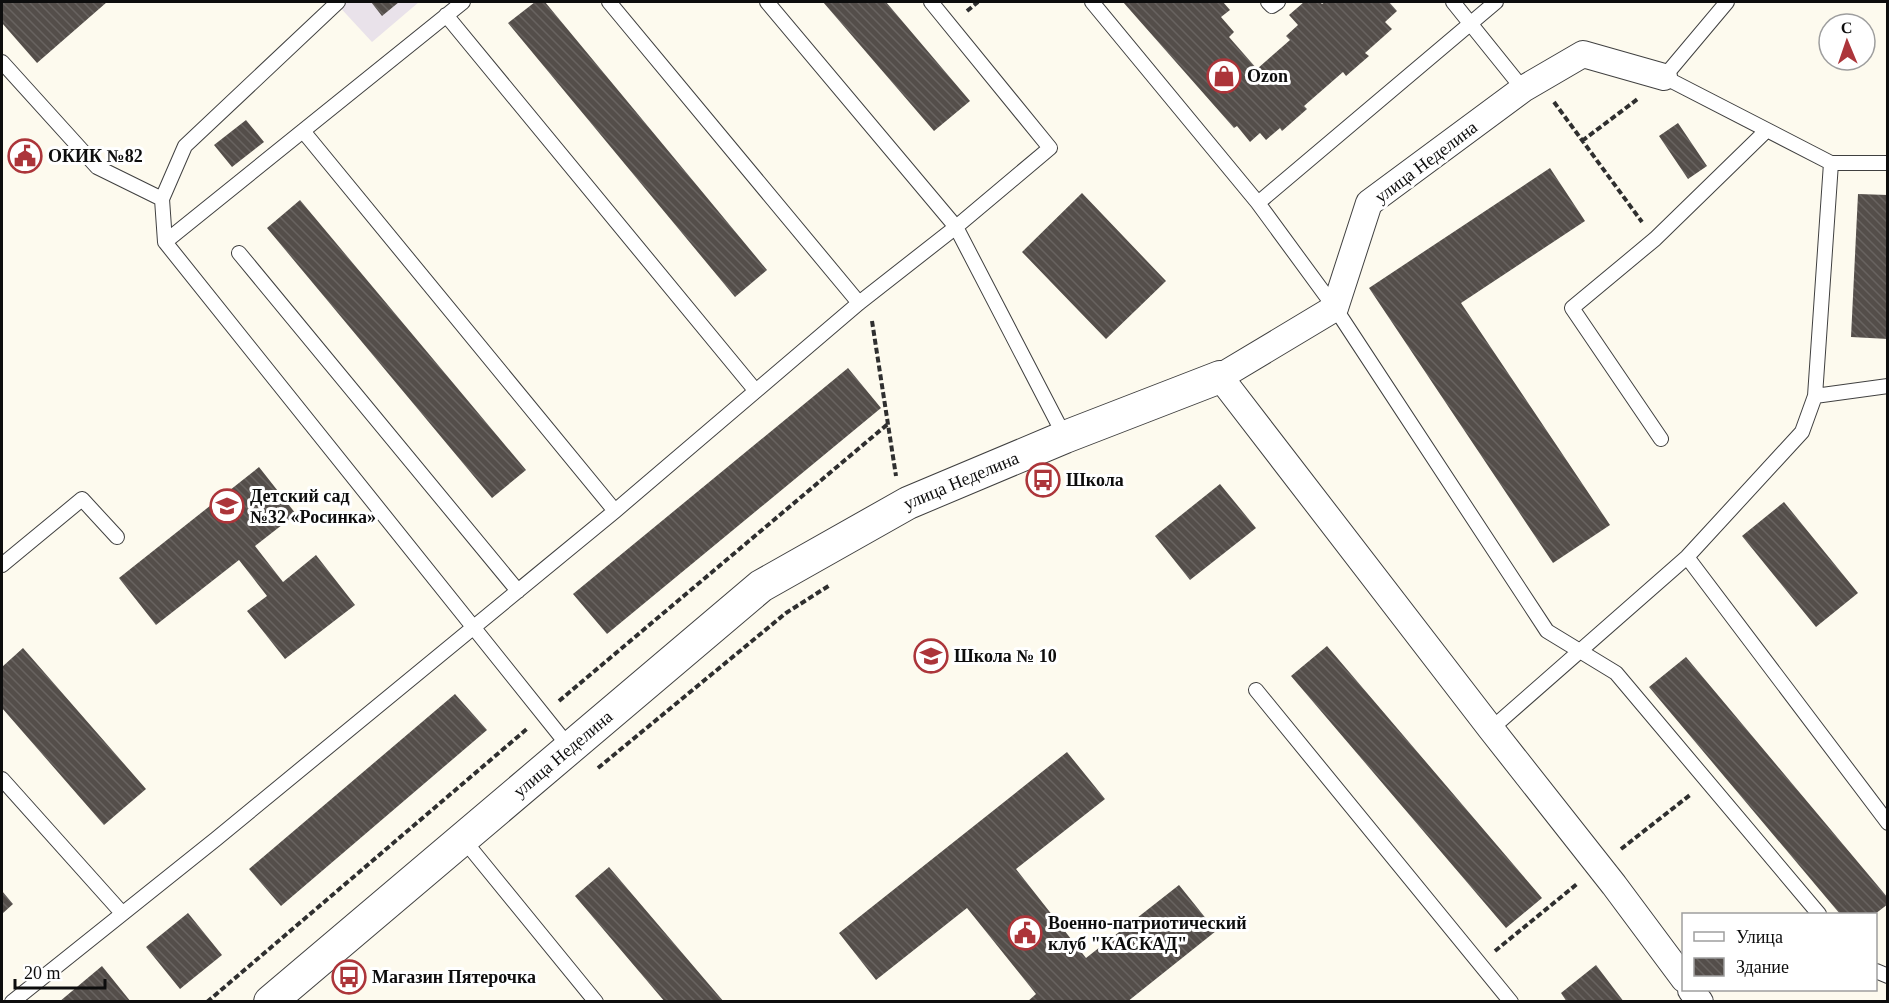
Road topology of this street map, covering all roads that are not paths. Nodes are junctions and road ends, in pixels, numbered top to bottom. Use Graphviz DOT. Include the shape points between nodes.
graph roads {
  1 [pos="338,2"];
  2 [pos="463,2"];
  3 [pos="609,2"];
  4 [pos="767,2"];
  5 [pos="931,2"];
  6 [pos="1092,2"];
  7 [pos="1268,2"];
  8 [pos="1278,2"];
  9 [pos="1453,2"];
  10 [pos="1496,2"];
  11 [pos="1727,2"];
  12 [pos="446,15"];
  13 [pos="1471,23"];
  14 [pos="2,62"];
  15 [pos="1664,76"];
  16 [pos="1531,85"];
  17 [pos="1767,130"];
  18 [pos="303,131"];
  19 [pos="1831,163"];
  20 [pos="1887,163"];
  21 [pos="162,199"];
  22 [pos="1258,203"];
  23 [pos="956,227"];
  24 [pos="165,242"];
  25 [pos="239,253"];
  26 [pos="859,303"];
  27 [pos="1335,308"];
  28 [pos="1220,378"];
  29 [pos="1887,386"];
  30 [pos="755,390"];
  31 [pos="1815,396"];
  32 [pos="1065,437"];
  33 [pos="1661,439"];
  34 [pos="615,512"];
  35 [pos="117,537"];
  36 [pos="1687,557"];
  37 [pos="2,565"];
  38 [pos="518,591"];
  39 [pos="474,628"];
  40 [pos="1579,651"];
  41 [pos="1256,690"];
  42 [pos="1491,729"];
  43 [pos="570,748"];
  44 [pos="2,779"];
  45 [pos="1887,824"];
  46 [pos="462,839"];
  47 [pos="122,913"];
  48 [pos="1817,913"];
  49 [pos="1682,978"];
  50 [pos="12,1002"];
  51 [pos="270,1002"];
  52 [pos="596,1002"];
  53 [pos="1511,1002"];
  1 -- 21 [label="lane" via="185,146"];
  2 -- 12 [label="lane"];
  3 -- 26 [label="lane"];
  4 -- 23 [label="lane"];
  5 -- 23 [label="lane" via="1050,148"];
  6 -- 22 [label="lane"];
  7 -- 8 [label="lane" via="1272,6"];
  9 -- 13 [label="lane"];
  10 -- 13 [label="lane"];
  11 -- 15 [label="lane"];
  12 -- 18 [label="lane"];
  12 -- 30 [label="lane"];
  13 -- 16 [label="lane"];
  13 -- 22 [label="lane"];
  14 -- 21 [label="lane" via="97,167"];
  15 -- 16 [label="street, улица Неделина" via="1583,54"];
  15 -- 17 [label="lane"];
  16 -- 27 [label="street, улица Неделина" via="1370,203"];
  17 -- 19 [label="lane"];
  17 -- 33 [label="lane" via="1655,239 1572,309"];
  18 -- 24 [label="lane"];
  18 -- 34 [label="lane"];
  19 -- 20 [label="lane"];
  19 -- 31 [label="lane"];
  21 -- 24 [label="lane"];
  22 -- 27 [label="lane"];
  23 -- 26 [label="lane"];
  23 -- 32 [label="lane"];
  24 -- 39 [label="lane"];
  25 -- 38 [label="lane"];
  26 -- 30 [label="lane"];
  27 -- 28 [label="street, улица Неделина"];
  27 -- 40 [label="lane" via="1547,631"];
  28 -- 32 [label="street, улица Неделина"];
  28 -- 42 [label="street"];
  29 -- 31 [label="lane"];
  30 -- 34 [label="lane"];
  31 -- 36 [label="lane" via="1802,432"];
  32 -- 43 [label="street, улица Неделина" via="908,503 761,586"];
  34 -- 38 [label="lane"];
  35 -- 37 [label="lane" via="82,499"];
  36 -- 40 [label="lane"];
  36 -- 45 [label="lane"];
  38 -- 39 [label="lane"];
  39 -- 43 [label="lane"];
  39 -- 47 [label="lane"];
  40 -- 42 [label="lane"];
  40 -- 48 [label="lane" via="1616,673"];
  41 -- 53 [label="lane"];
  42 -- 49 [label="street"];
  43 -- 46 [label="street, улица Неделина"];
  44 -- 47 [label="lane"];
  46 -- 51 [label="street, улица Неделина"];
  46 -- 52 [label="lane"];
  47 -- 50 [label="lane"];
}
